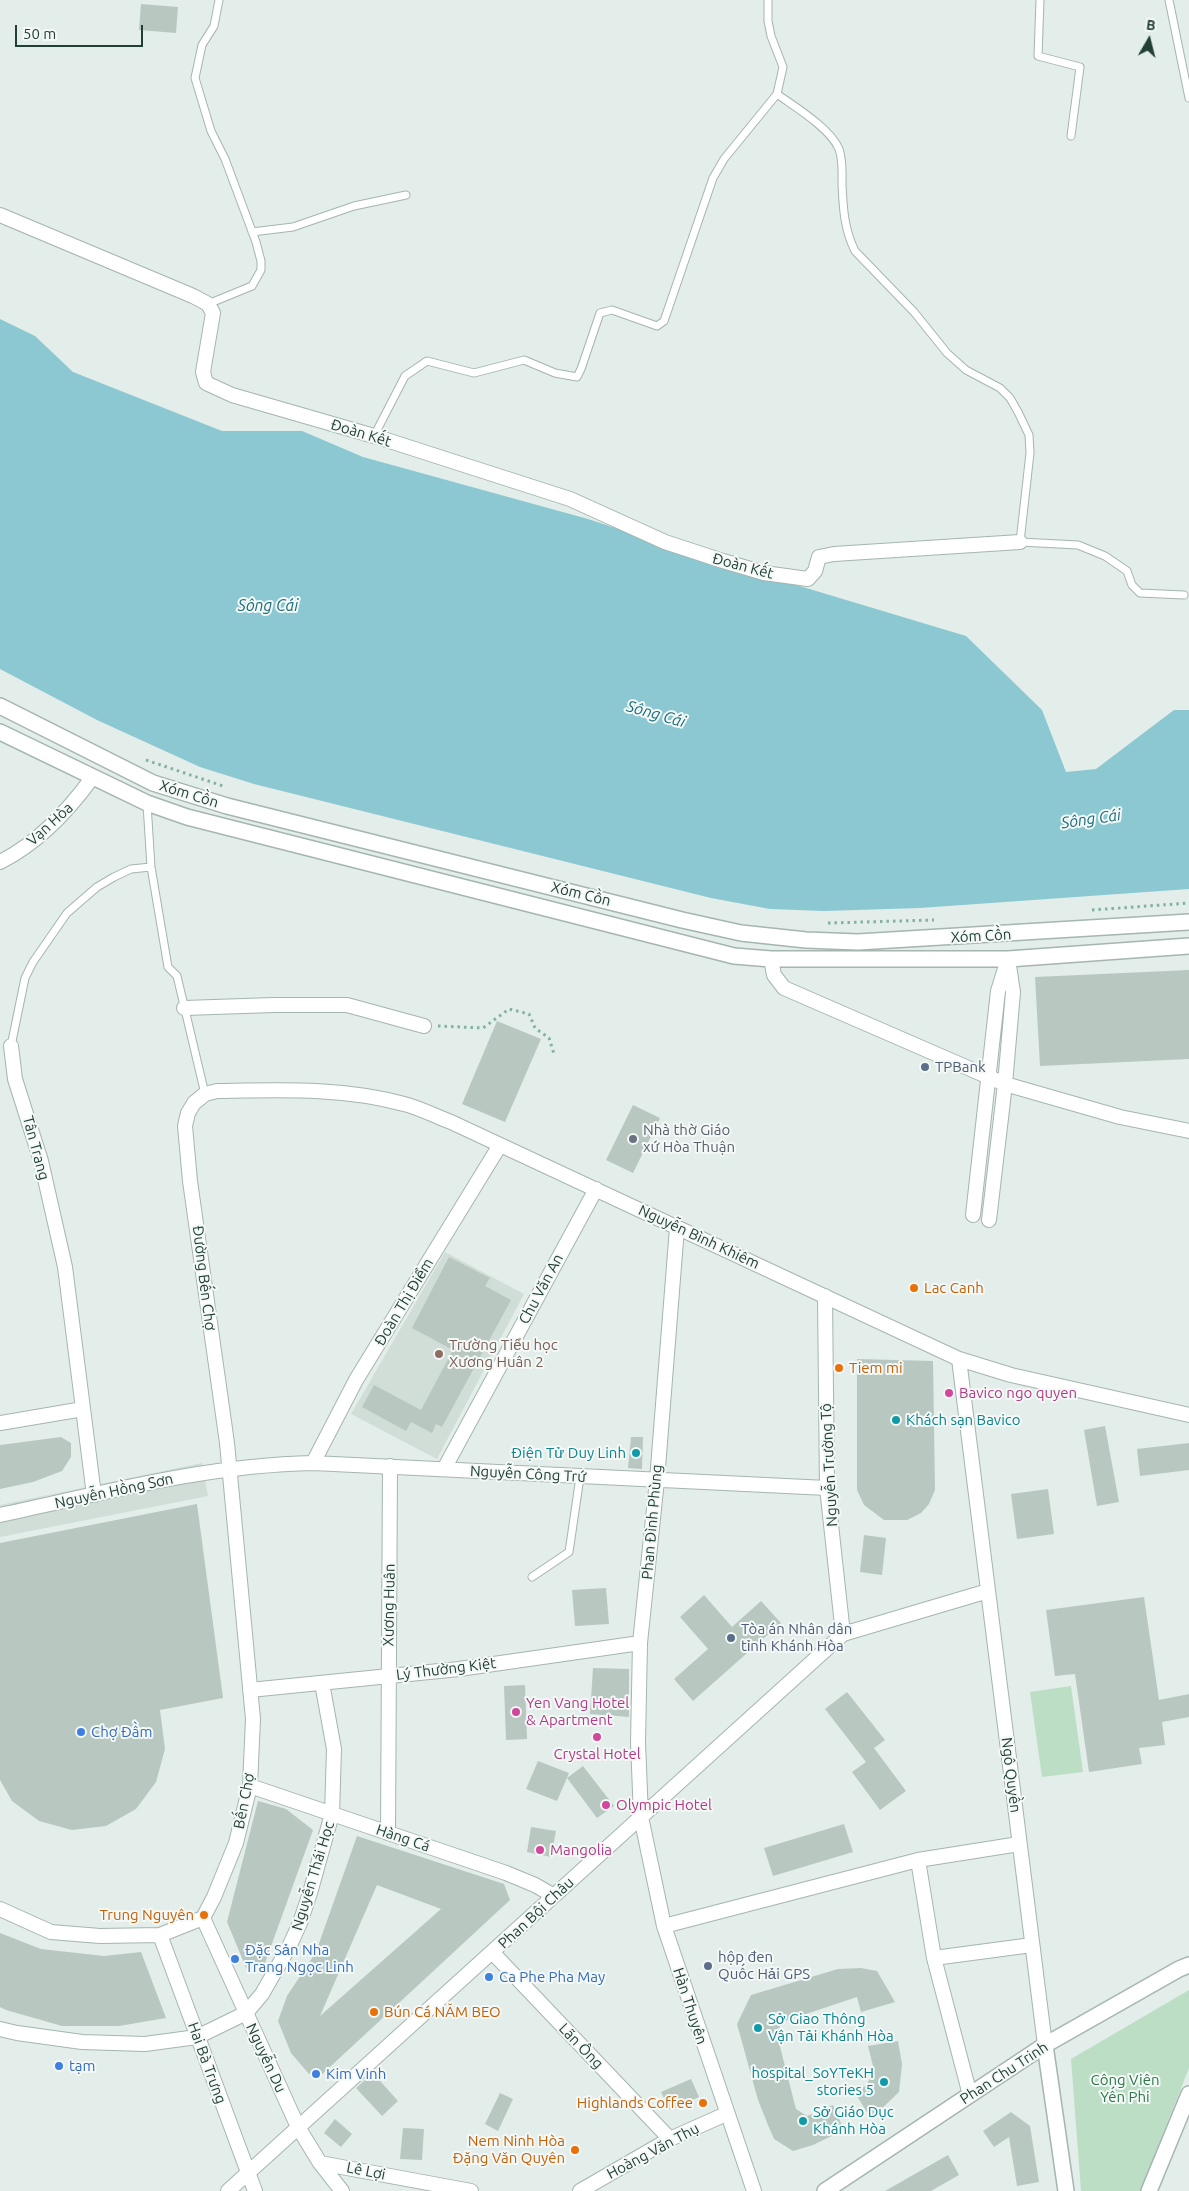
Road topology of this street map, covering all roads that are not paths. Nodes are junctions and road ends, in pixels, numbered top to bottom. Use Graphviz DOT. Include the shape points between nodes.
graph roads {
  1 [pos="219,0"];
  2 [pos="768,0"];
  3 [pos="1040,0"];
  4 [pos="1169,0"];
  5 [pos="777,94"];
  6 [pos="1189,98"];
  7 [pos="1071,136"];
  8 [pos="406,195"];
  9 [pos="0,215"];
  10 [pos="252,232"];
  11 [pos="208,304"];
  12 [pos="374,436"];
  13 [pos="1020,542"];
  14 [pos="1184,595"];
  15 [pos="0,706"];
  16 [pos="0,732"];
  17 [pos="92,778"];
  18 [pos="153,783"];
  19 [pos="146,803"];
  20 [pos="0,862"];
  21 [pos="151,867"];
  22 [pos="1189,922"];
  23 [pos="1008,934"];
  24 [pos="1189,946"];
  25 [pos="771,958"];
  26 [pos="1008,959"];
  27 [pos="184,1008"];
  28 [pos="424,1026"];
  29 [pos="11,1046"];
  30 [pos="989,1078"];
  31 [pos="1005,1084"];
  32 [pos="205,1094"];
  33 [pos="1189,1132"];
  34 [pos="500,1145"];
  35 [pos="596,1189"];
  36 [pos="973,1214"];
  37 [pos="989,1220"];
  38 [pos="677,1228"];
  39 [pos="825,1296"];
  40 [pos="959,1359"];
  41 [pos="83,1409"];
  42 [pos="1189,1415"];
  43 [pos="0,1423"];
  44 [pos="313,1463"];
  45 [pos="390,1466"];
  46 [pos="229,1468"];
  47 [pos="444,1469"];
  48 [pos="580,1477"];
  49 [pos="656,1480"];
  50 [pos="827,1488"];
  51 [pos="94,1495"];
  52 [pos="0,1515"];
  53 [pos="532,1577"];
  54 [pos="988,1591"];
  55 [pos="843,1634"];
  56 [pos="640,1642"];
  57 [pos="388,1676"];
  58 [pos="322,1683"];
  59 [pos="250,1690"];
  60 [pos="250,1786"];
  61 [pos="332,1814"];
  62 [pos="641,1817"];
  63 [pos="388,1833"];
  64 [pos="1019,1844"];
  65 [pos="918,1860"];
  66 [pos="554,1896"];
  67 [pos="0,1909"];
  68 [pos="203,1918"];
  69 [pos="664,1926"];
  70 [pos="160,1935"];
  71 [pos="1032,1946"];
  72 [pos="493,1953"];
  73 [pos="934,1958"];
  74 [pos="1189,1965"];
  75 [pos="246,2013"];
  76 [pos="0,2029"];
  77 [pos="198,2037"];
  78 [pos="1045,2045"];
  79 [pos="1189,2094"];
  80 [pos="970,2095"];
  81 [pos="726,2114"];
  82 [pos="298,2127"];
  83 [pos="670,2139"];
  84 [pos="320,2163"];
  85 [pos="247,2174"];
  86 [pos="228,2191"];
  87 [pos="254,2191"];
  88 [pos="342,2191"];
  89 [pos="471,2191"];
  90 [pos="580,2191"];
  91 [pos="754,2191"];
  92 [pos="825,2191"];
  93 [pos="1066,2191"];
  94 [pos="1149,2191"];
  1 -- 10 [label="lane" via="214,26 202,45 195,78 211,131 226,159"];
  2 -- 5 [label="lane" via="771,36 783,67"];
  3 -- 7 [label="lane" via="1038,56 1080,66"];
  4 -- 6 [label="lane"];
  5 -- 12 [label="lane" via="724,159 713,178 664,321 657,326 612,310 600,313 577,377 556,373 524,360 474,373 427,361 405,376"];
  5 -- 13 [label="lane" via="814,121 839,149 843,210 855,250 914,312 947,353 966,370 1000,388 1018,412 1029,435 1030,453"];
  8 -- 10 [label="lane" via="354,206 293,226"];
  9 -- 11 [label="street"];
  10 -- 11 [label="lane" via="261,270 252,286"];
  11 -- 12 [label="street, Đoàn Kết" via="213,313 203,372 206,383 232,395"];
  12 -- 13 [label="street, Đoàn Kết" via="570,499 673,545 764,573 808,579 819,558 834,554"];
  13 -- 14 [label="lane" via="1078,545 1105,556 1127,571 1132,585 1140,593"];
  15 -- 18 [label="street, Xóm Cồn"];
  16 -- 17 [label="street, Xóm Cồn"];
  17 -- 19 [label="street, Xóm Cồn"];
  17 -- 20 [label="street, Vạn Hòa" via="57,821"];
  18 -- 19 [label="street"];
  18 -- 23 [label="street, Xóm Cồn" via="237,808 741,933 858,942"];
  19 -- 21 [label="lane"];
  19 -- 25 [label="street, Xóm Cồn" via="187,817 734,956"];
  21 -- 27 [label="lane" via="168,967 177,976"];
  21 -- 29 [label="lane, Tân Trang" via="131,869 114,877 67,913 25,978"];
  22 -- 23 [label="street, Xóm Cồn"];
  23 -- 26 [label="street"];
  24 -- 26 [label="street, Xóm Cồn"];
  25 -- 26 [label="street, Xóm Cồn"];
  25 -- 30 [label="street" via="774,975 784,988"];
  26 -- 30 [label="street" via="998,991"];
  26 -- 31 [label="street" via="1013,992"];
  27 -- 28 [label="street" via="347,1005"];
  27 -- 32 [label="lane"];
  29 -- 41 [label="street, Tân Trang" via="15,1079 41,1161 64,1266"];
  30 -- 31 [label="street"];
  30 -- 36 [label="street"];
  31 -- 33 [label="street" via="1120,1117"];
  31 -- 37 [label="street"];
  32 -- 34 [label="street, Nguyễn Bình Khiêm" via="217,1091 312,1090 373,1098 405,1104"];
  32 -- 46 [label="street, Đường Bến Chợ" via="194,1103 185,1126"];
  34 -- 35 [label="street, Nguyễn Bình Khiêm"];
  34 -- 44 [label="street, Đoàn Thị Điểm" via="356,1380"];
  35 -- 38 [label="street, Nguyễn Bình Khiêm"];
  35 -- 47 [label="street, Chu Văn An"];
  38 -- 39 [label="street, Nguyễn Bình Khiêm"];
  38 -- 49 [label="street, Phan Đình Phùng"];
  39 -- 40 [label="street, Nguyễn Bình Khiêm"];
  39 -- 50 [label="street, Nguyễn Trường Tộ"];
  40 -- 42 [label="street, Nguyễn Bình Khiêm" via="1011,1376"];
  40 -- 54 [label="street, Ngô Quyền"];
  41 -- 43 [label="street"];
  41 -- 51 [label="street, Tân Trang"];
  44 -- 45 [label="street, Nguyễn Công Trứ"];
  44 -- 46 [label="street, Nguyễn Công Trứ"];
  45 -- 47 [label="street, Nguyễn Công Trứ"];
  45 -- 57 [label="street, Xương Huân"];
  46 -- 51 [label="street, Nguyễn Hồng Sơn"];
  46 -- 59 [label="street, Bến Chợ"];
  47 -- 48 [label="street, Nguyễn Công Trứ"];
  48 -- 49 [label="street, Nguyễn Công Trứ"];
  48 -- 53 [label="lane" via="569,1552"];
  49 -- 50 [label="street, Nguyễn Công Trứ"];
  49 -- 56 [label="street, Phan Đình Phùng"];
  50 -- 55 [label="street, Nguyễn Trường Tộ"];
  51 -- 52 [label="street, Nguyễn Hồng Sơn"];
  54 -- 55 [label="street"];
  54 -- 64 [label="street, Ngô Quyền"];
  55 -- 62 [label="street, Phan Bội Châu"];
  56 -- 57 [label="street, Lý Thường Kiệt" via="459,1669"];
  56 -- 62 [label="street, Phan Đình Phùng" via="638,1742"];
  57 -- 58 [label="street, Lý Thường Kiệt"];
  57 -- 63 [label="street, Xương Huân"];
  58 -- 59 [label="street, Lý Thường Kiệt"];
  58 -- 61 [label="street, Nguyễn Thái Học" via="334,1749"];
  59 -- 60 [label="street, Bến Chợ" via="253,1750"];
  60 -- 61 [label="street, Hàng Cá"];
  60 -- 68 [label="street, Bến Chợ" via="236,1843"];
  61 -- 63 [label="street, Hàng Cá"];
  61 -- 75 [label="street, Nguyễn Thái Học" via="296,1931 262,1994"];
  62 -- 66 [label="street, Phan Bội Châu"];
  62 -- 69 [label="street, Hàn Thuyên"];
  63 -- 66 [label="street, Hàng Cá" via="506,1873"];
  64 -- 65 [label="street"];
  64 -- 71 [label="street, Ngô Quyền"];
  65 -- 69 [label="street"];
  65 -- 73 [label="street"];
  66 -- 72 [label="street, Phan Bội Châu"];
  67 -- 70 [label="street" via="51,1932 100,1936"];
  68 -- 70 [label="street"];
  68 -- 75 [label="street, Nguyễn Du"];
  69 -- 81 [label="street, Hàn Thuyên"];
  70 -- 77 [label="street, Hai Bà Trưng"];
  71 -- 73 [label="street"];
  71 -- 78 [label="street, Ngô Quyền"];
  72 -- 82 [label="street, Phan Bội Châu"];
  72 -- 83 [label="street, Lãn Ông"];
  73 -- 80 [label="street"];
  74 -- 78 [label="street, Phan Chu Trinh"];
  75 -- 77 [label="street, Nguyễn Thái Học"];
  75 -- 82 [label="street, Nguyễn Du"];
  76 -- 77 [label="street, Nguyễn Thái Học" via="82,2042 145,2044"];
  77 -- 85 [label="street, Hai Bà Trưng"];
  78 -- 80 [label="street, Phan Chu Trinh"];
  78 -- 93 [label="street, Ngô Quyền"];
  79 -- 94 [label="street"];
  80 -- 92 [label="street, Phan Chu Trinh"];
  81 -- 83 [label="street, Hoàng Văn Thụ"];
  81 -- 91 [label="street, Hàn Thuyên"];
  82 -- 84 [label="street, Nguyễn Du"];
  82 -- 85 [label="street, Phan Bội Châu"];
  83 -- 90 [label="street, Hoàng Văn Thụ"];
  84 -- 88 [label="street, Nguyễn Du"];
  84 -- 89 [label="street, Lê Lợi"];
  85 -- 86 [label="street, Phan Bội Châu"];
  85 -- 87 [label="street, Hai Bà Trưng"];
}
